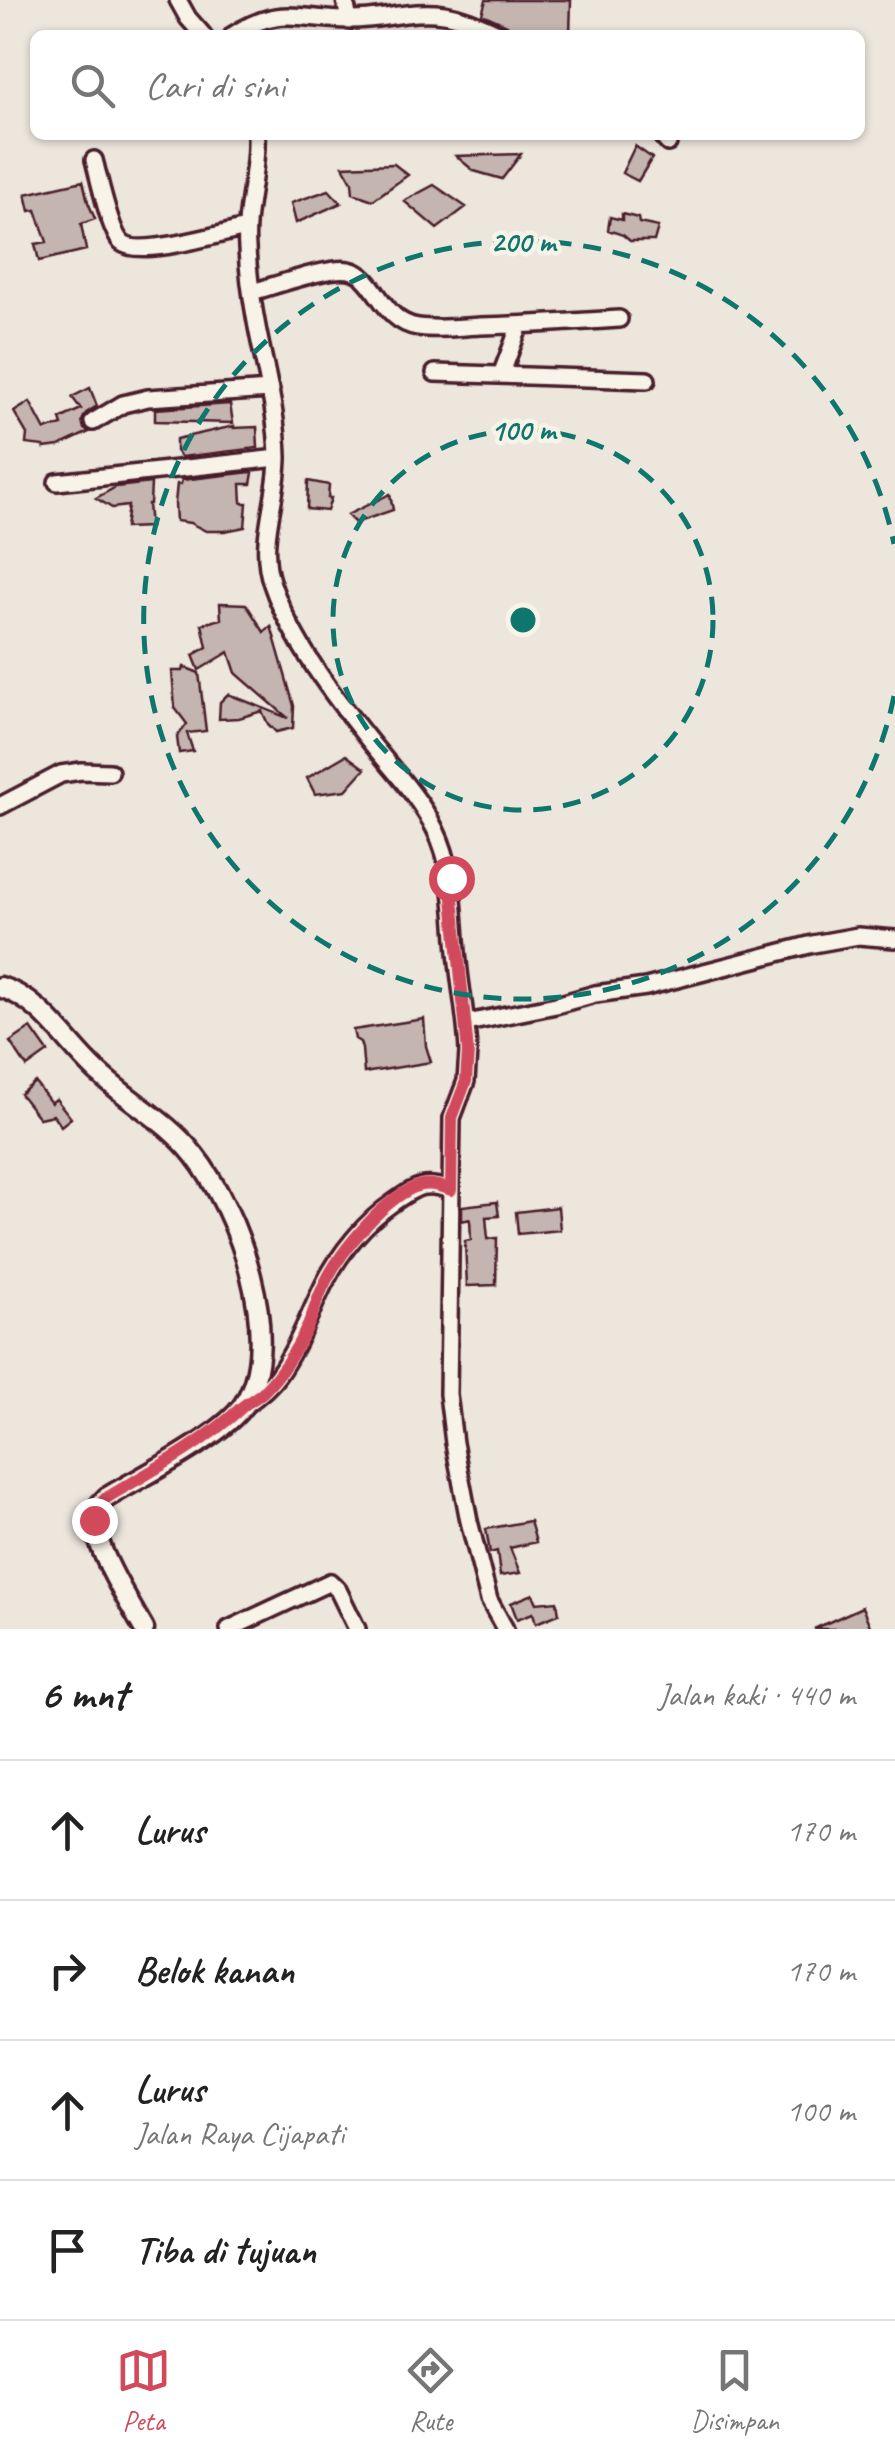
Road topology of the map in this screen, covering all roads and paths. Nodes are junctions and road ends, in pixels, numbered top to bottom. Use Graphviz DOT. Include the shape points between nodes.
graph roads {
  1 [pos="178,0"];
  2 [pos="345,0"];
  3 [pos="349,20"];
  4 [pos="199,30"];
  5 [pos="242,30"];
  6 [pos="488,30"];
  7 [pos="256,140"];
  8 [pos="94,160"];
  9 [pos="246,228"];
  10 [pos="252,292"];
  11 [pos="619,319"];
  12 [pos="520,325"];
  13 [pos="435,373"];
  14 [pos="501,375"];
  15 [pos="647,380"];
  16 [pos="271,390"];
  17 [pos="93,422"];
  18 [pos="278,458"];
  19 [pos="57,482"];
  20 [pos="110,772"];
  21 [pos="0,806"];
  22 [pos="895,939"];
  23 [pos="0,987"];
  24 [pos="467,1023"];
  25 [pos="451,1190"];
  26 [pos="244,1406"];
  27 [pos="144,1629"];
  28 [pos="229,1629"];
  29 [pos="357,1629"];
  30 [pos="505,1629"];
  1 -- 4 [label="street"];
  2 -- 3 [label="street"];
  3 -- 5 [label="street" via="274,16"];
  3 -- 6 [label="street" via="445,14"];
  7 -- 9 [label="street"];
  8 -- 9 [label="street" via="114,230 127,246 146,249"];
  9 -- 10 [label="street"];
  10 -- 12 [label="street" via="350,270 406,324"];
  10 -- 16 [label="street"];
  11 -- 12 [label="street"];
  12 -- 14 [label="street"];
  13 -- 14 [label="street"];
  14 -- 15 [label="street"];
  16 -- 17 [label="street" via="148,398"];
  16 -- 18 [label="street"];
  18 -- 19 [label="street"];
  18 -- 24 [label="street" via="267,535 271,582 313,663 435,828 451,878"];
  20 -- 21 [label="street" via="60,774"];
  22 -- 24 [label="street" via="858,936 813,944"];
  23 -- 26 [label="main road" via="42,1013 100,1075 177,1136 223,1197 256,1301 259,1353"];
  24 -- 25 [label="street" via="466,1081 452,1118"];
  25 -- 26 [label="street" via="418,1186 373,1217 325,1282 277,1378"];
  25 -- 30 [label="street" via="448,1394 454,1443 489,1600"];
  26 -- 27 [label="main road" via="97,1508 103,1550"];
  28 -- 29 [label="street" via="330,1582"];
}
